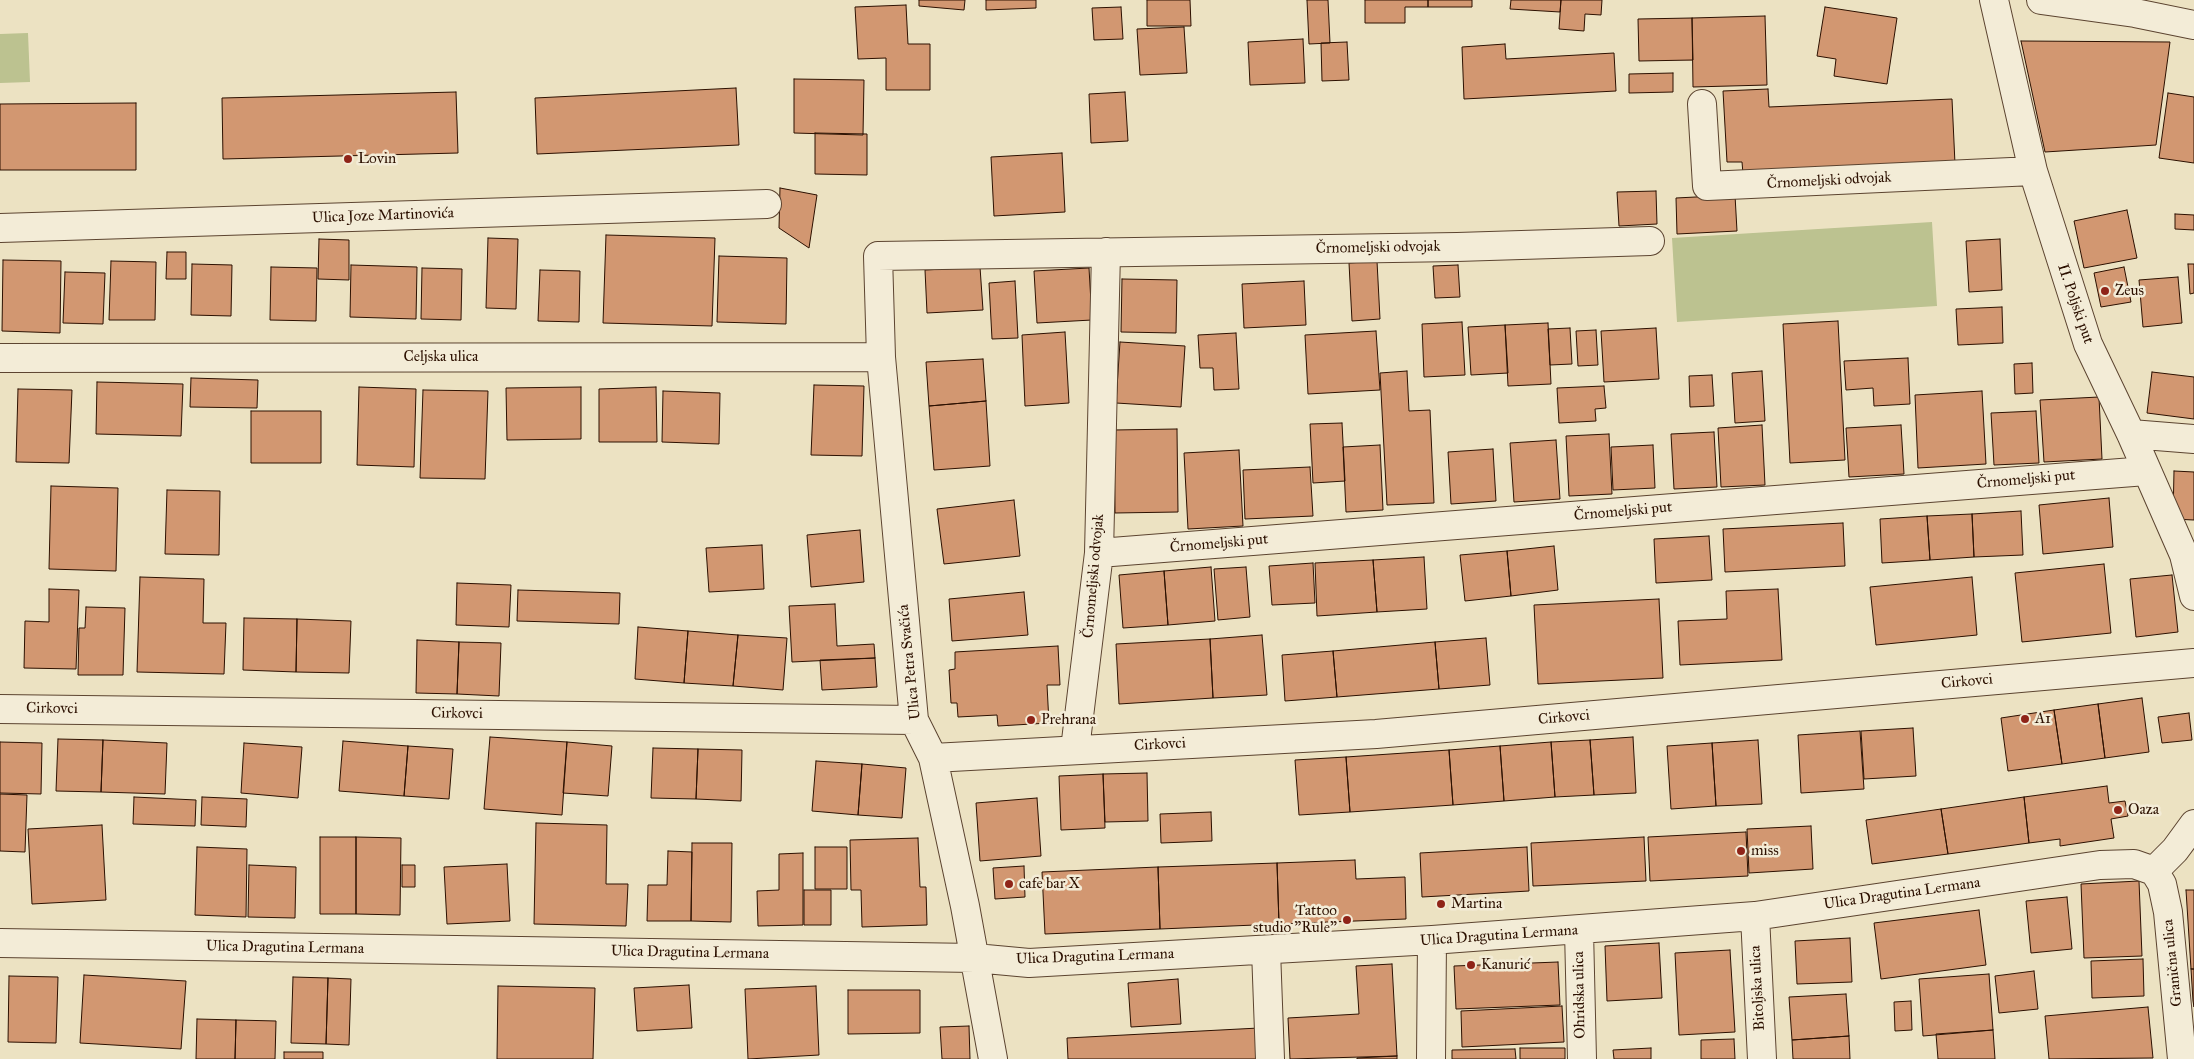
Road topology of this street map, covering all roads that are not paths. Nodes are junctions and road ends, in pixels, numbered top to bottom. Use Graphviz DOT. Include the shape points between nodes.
graph roads {
  1 [pos="1994,0"];
  2 [pos="2041,0"];
  3 [pos="2194,25"];
  4 [pos="1702,104"];
  5 [pos="2033,171"];
  6 [pos="767,204"];
  7 [pos="0,228"];
  8 [pos="1650,241"];
  9 [pos="1106,252"];
  10 [pos="878,256"];
  11 [pos="881,357"];
  12 [pos="0,358"];
  13 [pos="2131,434"];
  14 [pos="2194,439"];
  15 [pos="2146,471"];
  16 [pos="1099,554"];
  17 [pos="2194,596"];
  18 [pos="2194,662"];
  19 [pos="0,708"];
  20 [pos="914,720"];
  21 [pos="1075,749"];
  22 [pos="933,758"];
  23 [pos="2194,824"];
  24 [pos="2154,870"];
  25 [pos="1755,916"];
  26 [pos="1579,930"];
  27 [pos="1432,940"];
  28 [pos="0,943"];
  29 [pos="1266,950"];
  30 [pos="975,958"];
  31 [pos="993,1059"];
  32 [pos="1270,1059"];
  33 [pos="1431,1059"];
  34 [pos="1582,1059"];
  35 [pos="1762,1059"];
  36 [pos="2182,1059"];
  1 -- 5 [label="street, II. Poljski put"];
  2 -- 3 [label="street"];
  4 -- 5 [label="street, Črnomeljski odvojak" via="1707,186"];
  5 -- 13 [label="street, II. Poljski put" via="2088,344"];
  6 -- 7 [label="street, Ulica Joze Martinovića"];
  8 -- 9 [label="street, Črnomeljski odvojak"];
  9 -- 10 [label="street, Črnomeljski odvojak"];
  9 -- 16 [label="street, Črnomeljski odvojak"];
  10 -- 11 [label="street, Ulica Petra Svačića"];
  11 -- 12 [label="street, Celjska ulica"];
  11 -- 20 [label="street, Ulica Petra Svačića"];
  13 -- 14 [label="street"];
  13 -- 15 [label="street, II. Poljski put"];
  15 -- 16 [label="street, Črnomeljski put"];
  15 -- 17 [label="street, II. Poljski put" via="2184,555"];
  16 -- 21 [label="street, Črnomeljski odvojak"];
  18 -- 21 [label="street, Cirkovci" via="1376,734"];
  19 -- 20 [label="street, Cirkovci"];
  20 -- 22 [label="street, Ulica Petra Svačića"];
  21 -- 22 [label="street, Cirkovci"];
  22 -- 30 [label="street, Ulica Petra Svačića"];
  23 -- 24 [label="street" via="2175,850"];
  24 -- 25 [label="street, Ulica Dragutina Lermana" via="2134,864 2100,865"];
  24 -- 36 [label="street, Granična ulica" via="2162,884 2168,912"];
  25 -- 26 [label="street, Ulica Dragutina Lermana"];
  25 -- 35 [label="street, Bitoljska ulica"];
  26 -- 27 [label="street, Ulica Dragutina Lermana"];
  26 -- 34 [label="street, Ohridska ulica"];
  27 -- 29 [label="street, Ulica Dragutina Lermana"];
  27 -- 33 [label="street"];
  28 -- 30 [label="street, Ulica Dragutina Lermana"];
  29 -- 30 [label="street, Ulica Dragutina Lermana" via="1029,963"];
  29 -- 32 [label="street"];
  30 -- 31 [label="street, Ulica Petra Svačića"];
}
